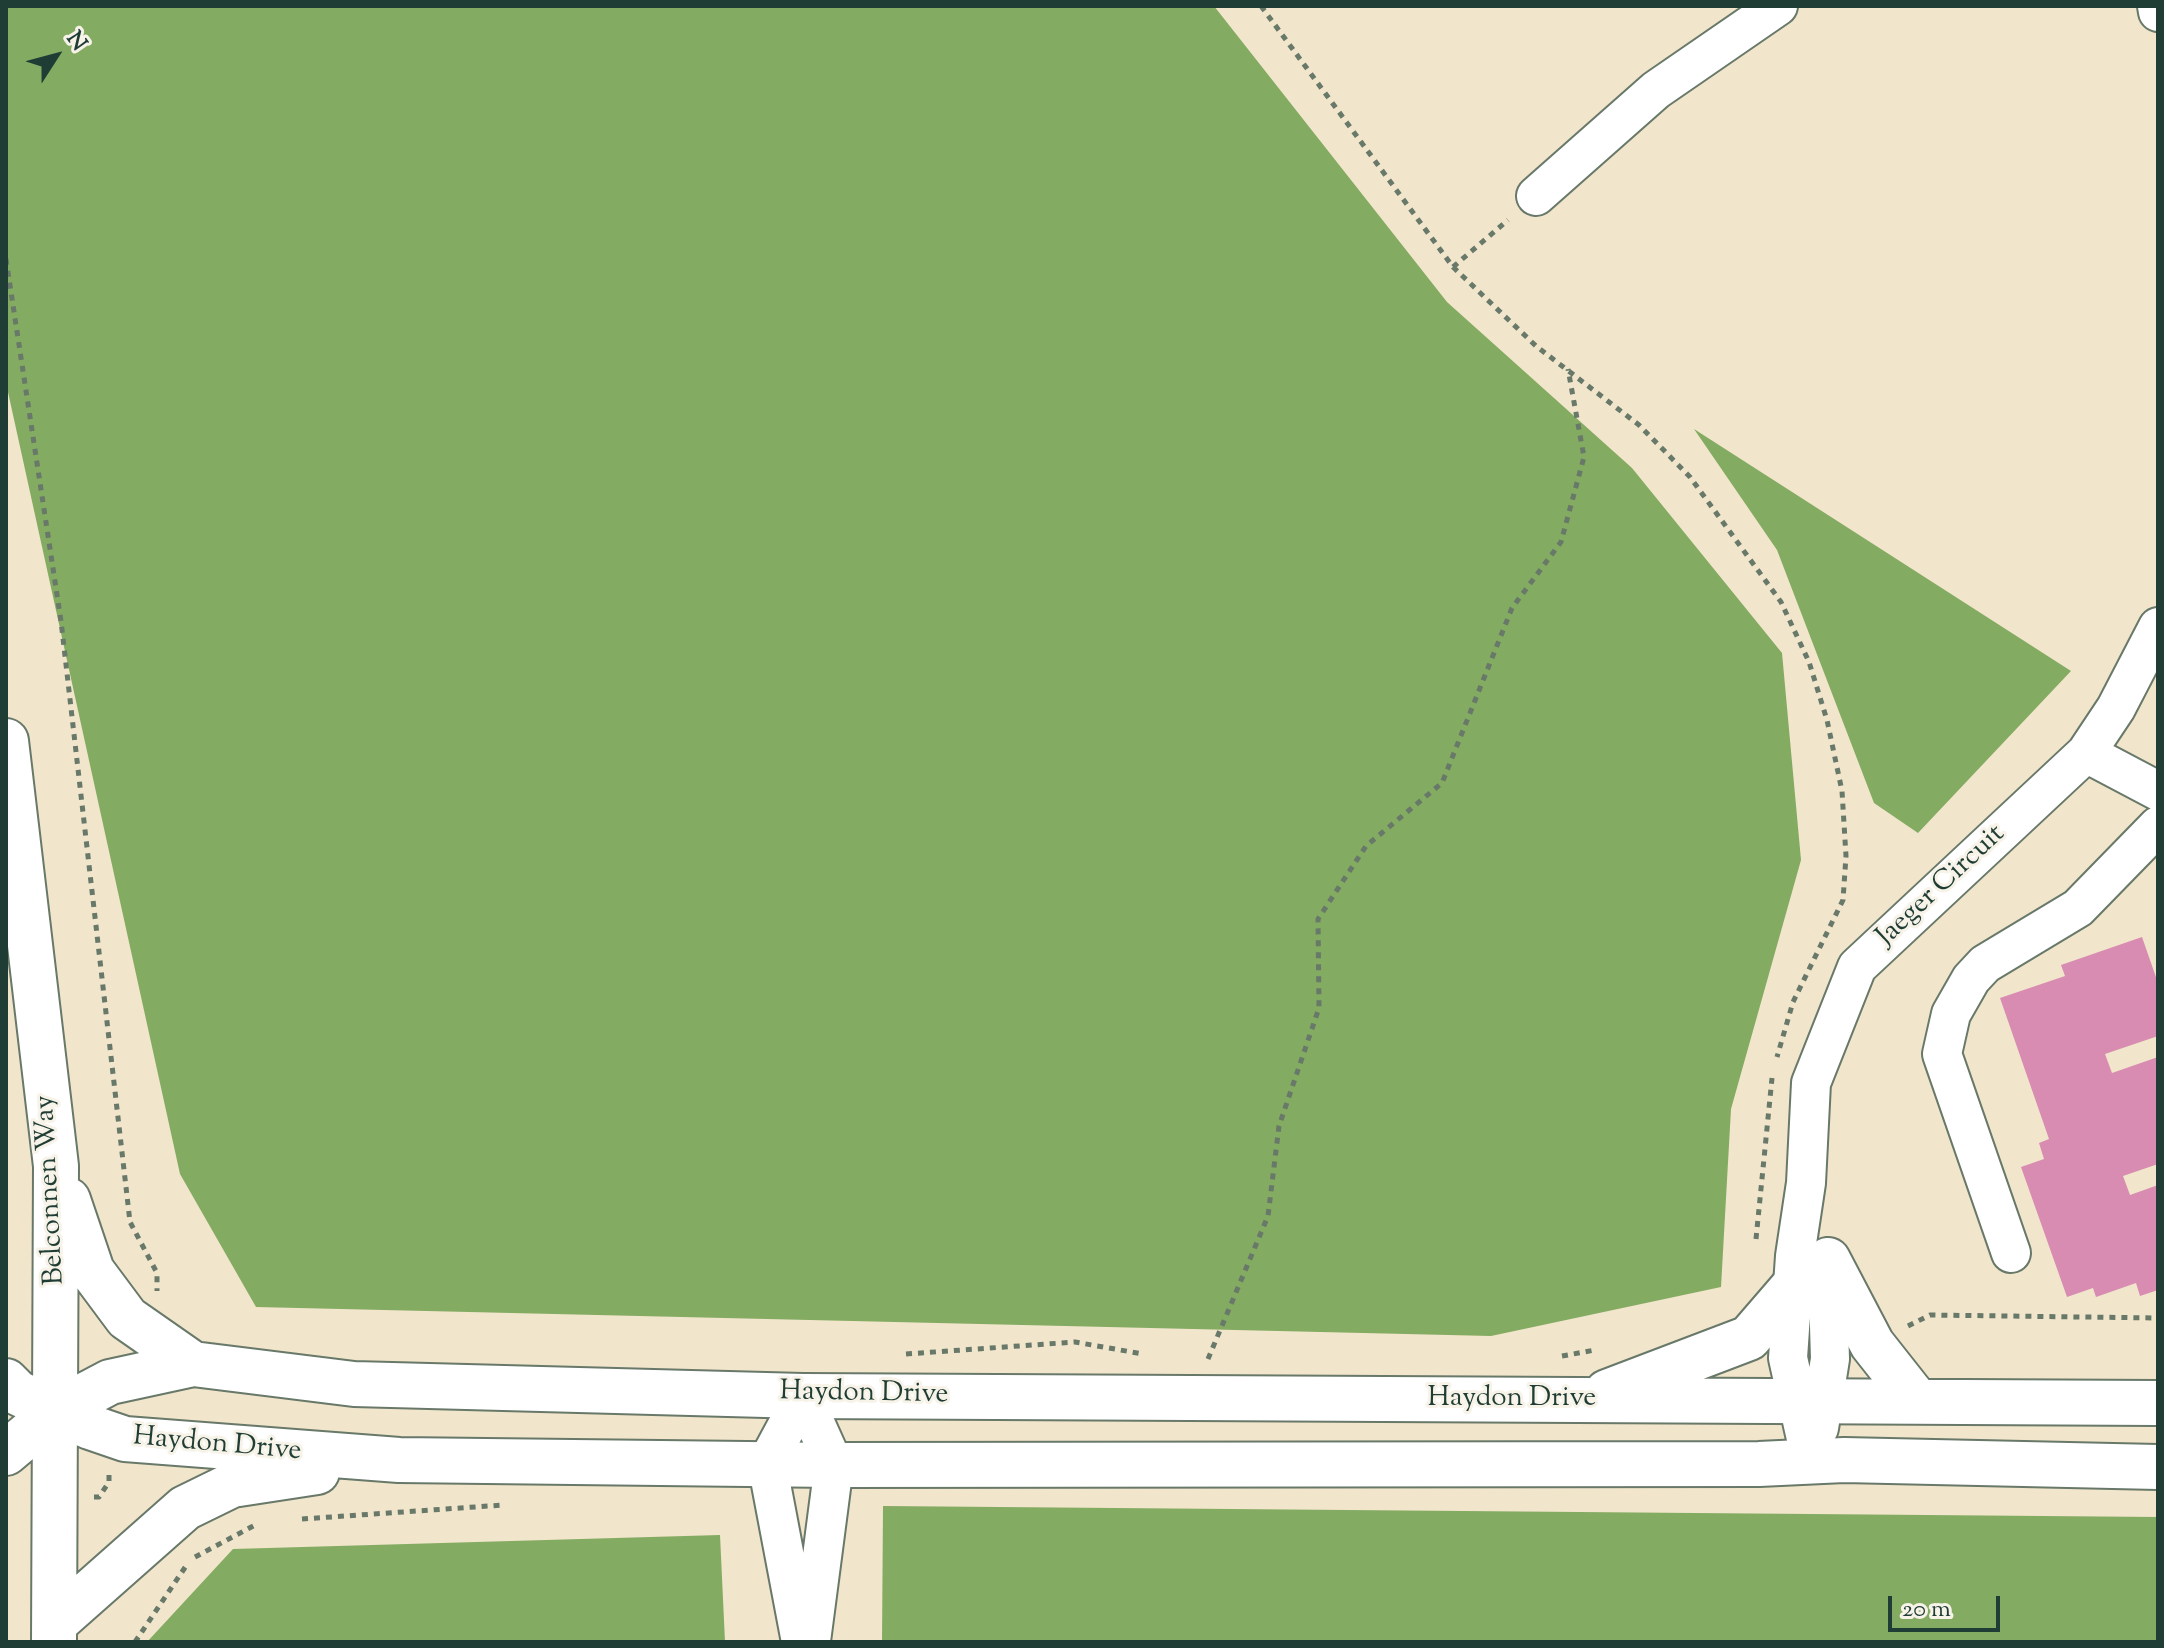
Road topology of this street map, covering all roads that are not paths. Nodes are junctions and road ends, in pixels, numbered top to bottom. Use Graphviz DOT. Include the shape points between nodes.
graph roads {
  1 [pos="1778,6"];
  2 [pos="1536,196"];
  3 [pos="2158,627"];
  4 [pos="6,741"];
  5 [pos="2086,753"];
  6 [pos="2158,791"];
  7 [pos="2158,826"];
  8 [pos="56,1166"];
  9 [pos="1806,1183"];
  10 [pos="2011,1253"];
  11 [pos="1828,1260"];
  12 [pos="1793,1287"];
  13 [pos="193,1364"];
  14 [pos="6,1381"];
  15 [pos="803,1396"];
  16 [pos="1587,1400"];
  17 [pos="1811,1401"];
  18 [pos="1917,1401"];
  19 [pos="2158,1403"];
  20 [pos="57,1410"];
  21 [pos="6,1453"];
  22 [pos="399,1460"];
  23 [pos="1811,1461"];
  24 [pos="767,1463"];
  25 [pos="834,1465"];
  26 [pos="2158,1467"];
  27 [pos="55,1632"];
  28 [pos="801,1642"];
  29 [pos="810,1642"];
  1 -- 2 [label="street" via="1656,90"];
  3 -- 5 [label="street, Jaeger Circuit"];
  4 -- 8 [label="main road, Belconnen Way"];
  5 -- 6 [label="street"];
  5 -- 9 [label="street, Jaeger Circuit" via="1857,967 1811,1083"];
  7 -- 10 [label="street" via="2078,908 1985,964 1951,1014 1942,1054"];
  8 -- 13 [label="main road" via="92,1271 127,1318"];
  8 -- 20 [label="main road, Belconnen Way"];
  9 -- 11 [label="street, Jaeger Circuit"];
  9 -- 12 [label="street, Jaeger Circuit"];
  11 -- 17 [label="street, Jaeger Circuit" via="1831,1336"];
  11 -- 18 [label="main road" via="1872,1344"];
  12 -- 16 [label="main road" via="1749,1338"];
  12 -- 17 [label="street, Jaeger Circuit" via="1788,1358"];
  13 -- 15 [label="main road, Haydon Drive" via="354,1384"];
  13 -- 20 [label="main road, Haydon Drive" via="110,1382"];
  14 -- 20 [label="main road" via="18,1393"];
  15 -- 16 [label="main road, Haydon Drive"];
  15 -- 24 [label="street"];
  15 -- 25 [label="street"];
  16 -- 17 [label="main road, Haydon Drive"];
  17 -- 18 [label="main road, Haydon Drive"];
  17 -- 23 [label="street, Jaeger Circuit"];
  18 -- 19 [label="main road, Haydon Drive"];
  20 -- 21 [label="main road"];
  20 -- 22 [label="main road, Haydon Drive" via="109,1435 154,1443"];
  20 -- 27 [label="main road, Belconnen Way"];
  22 -- 24 [label="main road, Haydon Drive"];
  22 -- 27 [label="main road" via="232,1485 185,1508"];
  23 -- 25 [label="main road, Haydon Drive"];
  23 -- 26 [label="main road, Haydon Drive"];
  24 -- 25 [label="main road, Haydon Drive"];
  24 -- 28 [label="street"];
  25 -- 29 [label="street"];
}
